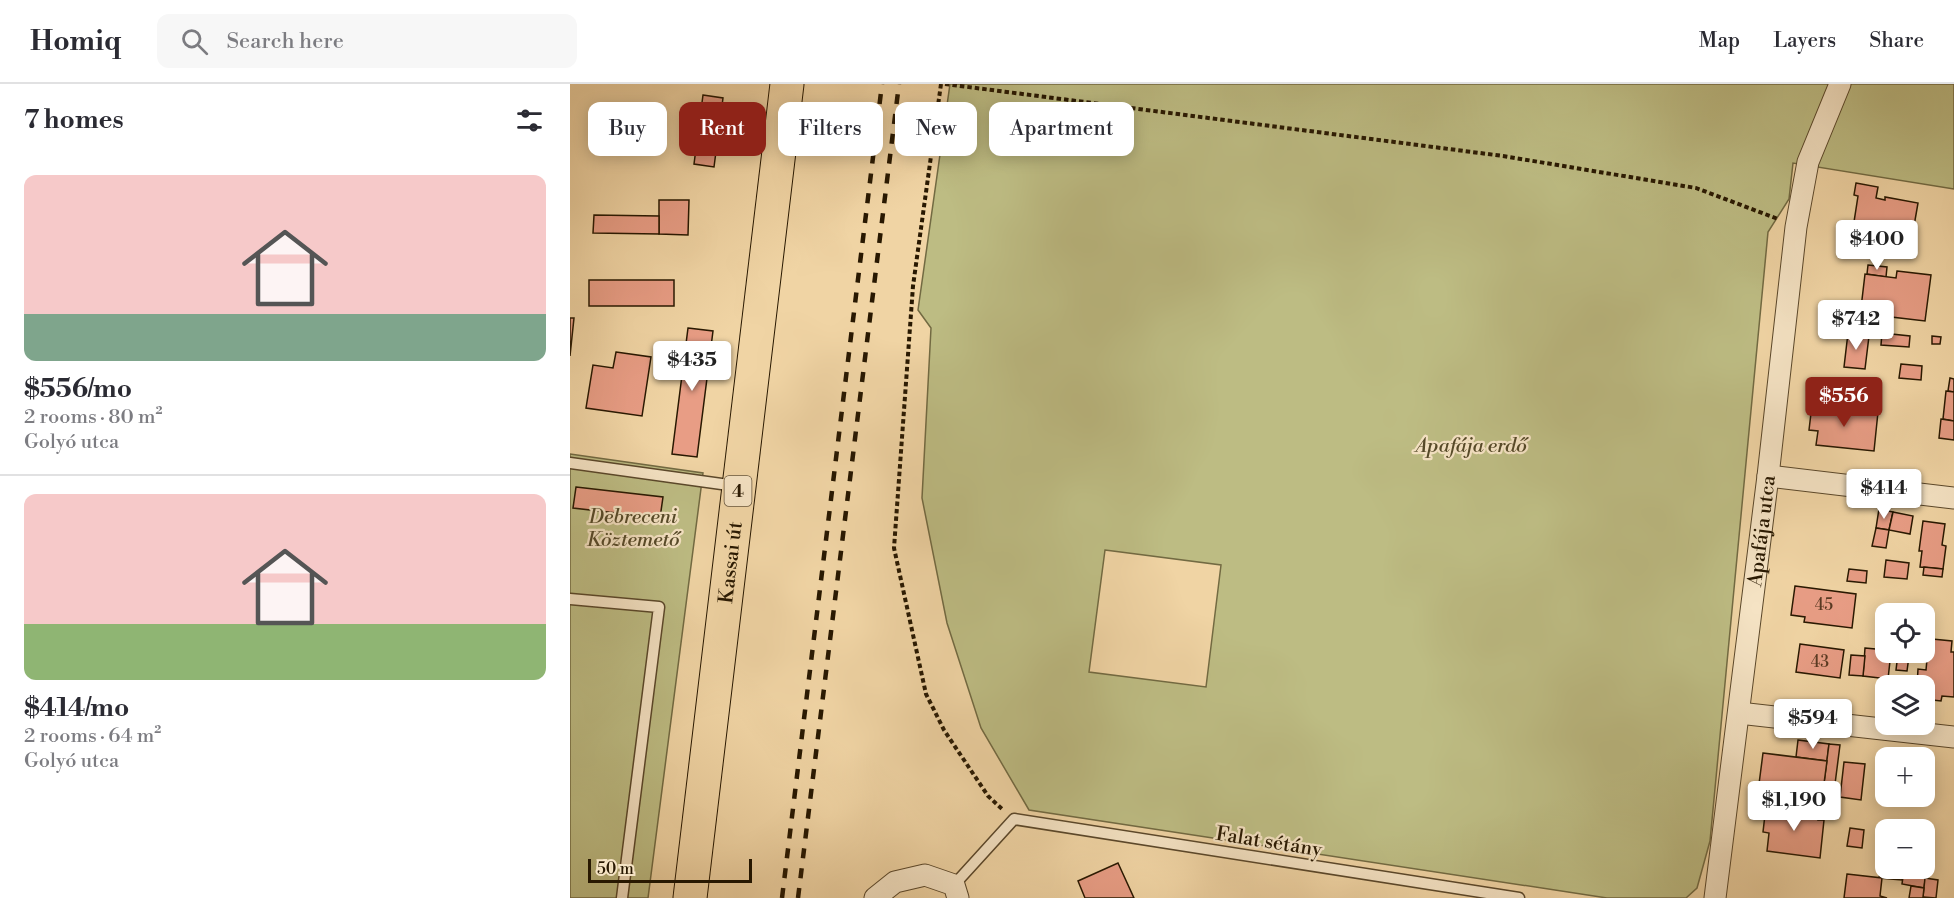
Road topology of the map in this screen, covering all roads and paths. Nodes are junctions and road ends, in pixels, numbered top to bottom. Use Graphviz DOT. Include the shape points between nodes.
graph roads {
  1 [pos="787,84"];
  2 [pos="943,84"];
  3 [pos="1840,84"];
  4 [pos="1796,227"];
  5 [pos="570,463"];
  6 [pos="1768,476"];
  7 [pos="739,486"];
  8 [pos="1954,498"];
  9 [pos="570,599"];
  10 [pos="1739,713"];
  11 [pos="1954,737"];
  12 [pos="1014,819"];
  13 [pos="956,892"];
  14 [pos="622,898"];
  15 [pos="690,898"];
  16 [pos="875,898"];
  17 [pos="1519,898"];
  18 [pos="1715,898"];
  1 -- 7 [label="main road, Kassai út / 4"];
  2 -- 4 [label="path" via="1503,156 1696,188"];
  2 -- 12 [label="path" via="914,286 894,548 926,694 944,730 988,796"];
  3 -- 4 [label="street, Apafája utca" via="1808,162"];
  4 -- 6 [label="street, Apafája utca"];
  5 -- 7 [label="lane"];
  6 -- 8 [label="street"];
  6 -- 10 [label="street, Apafája utca"];
  7 -- 15 [label="main road, Kassai út / 4"];
  9 -- 14 [label="lane" via="659,607"];
  10 -- 11 [label="street"];
  10 -- 18 [label="street, Apafája utca"];
  12 -- 13 [label="lane"];
  12 -- 17 [label="lane, Falat sétány"];
  13 -- 16 [label="street" via="925,876 896,882"];
}
